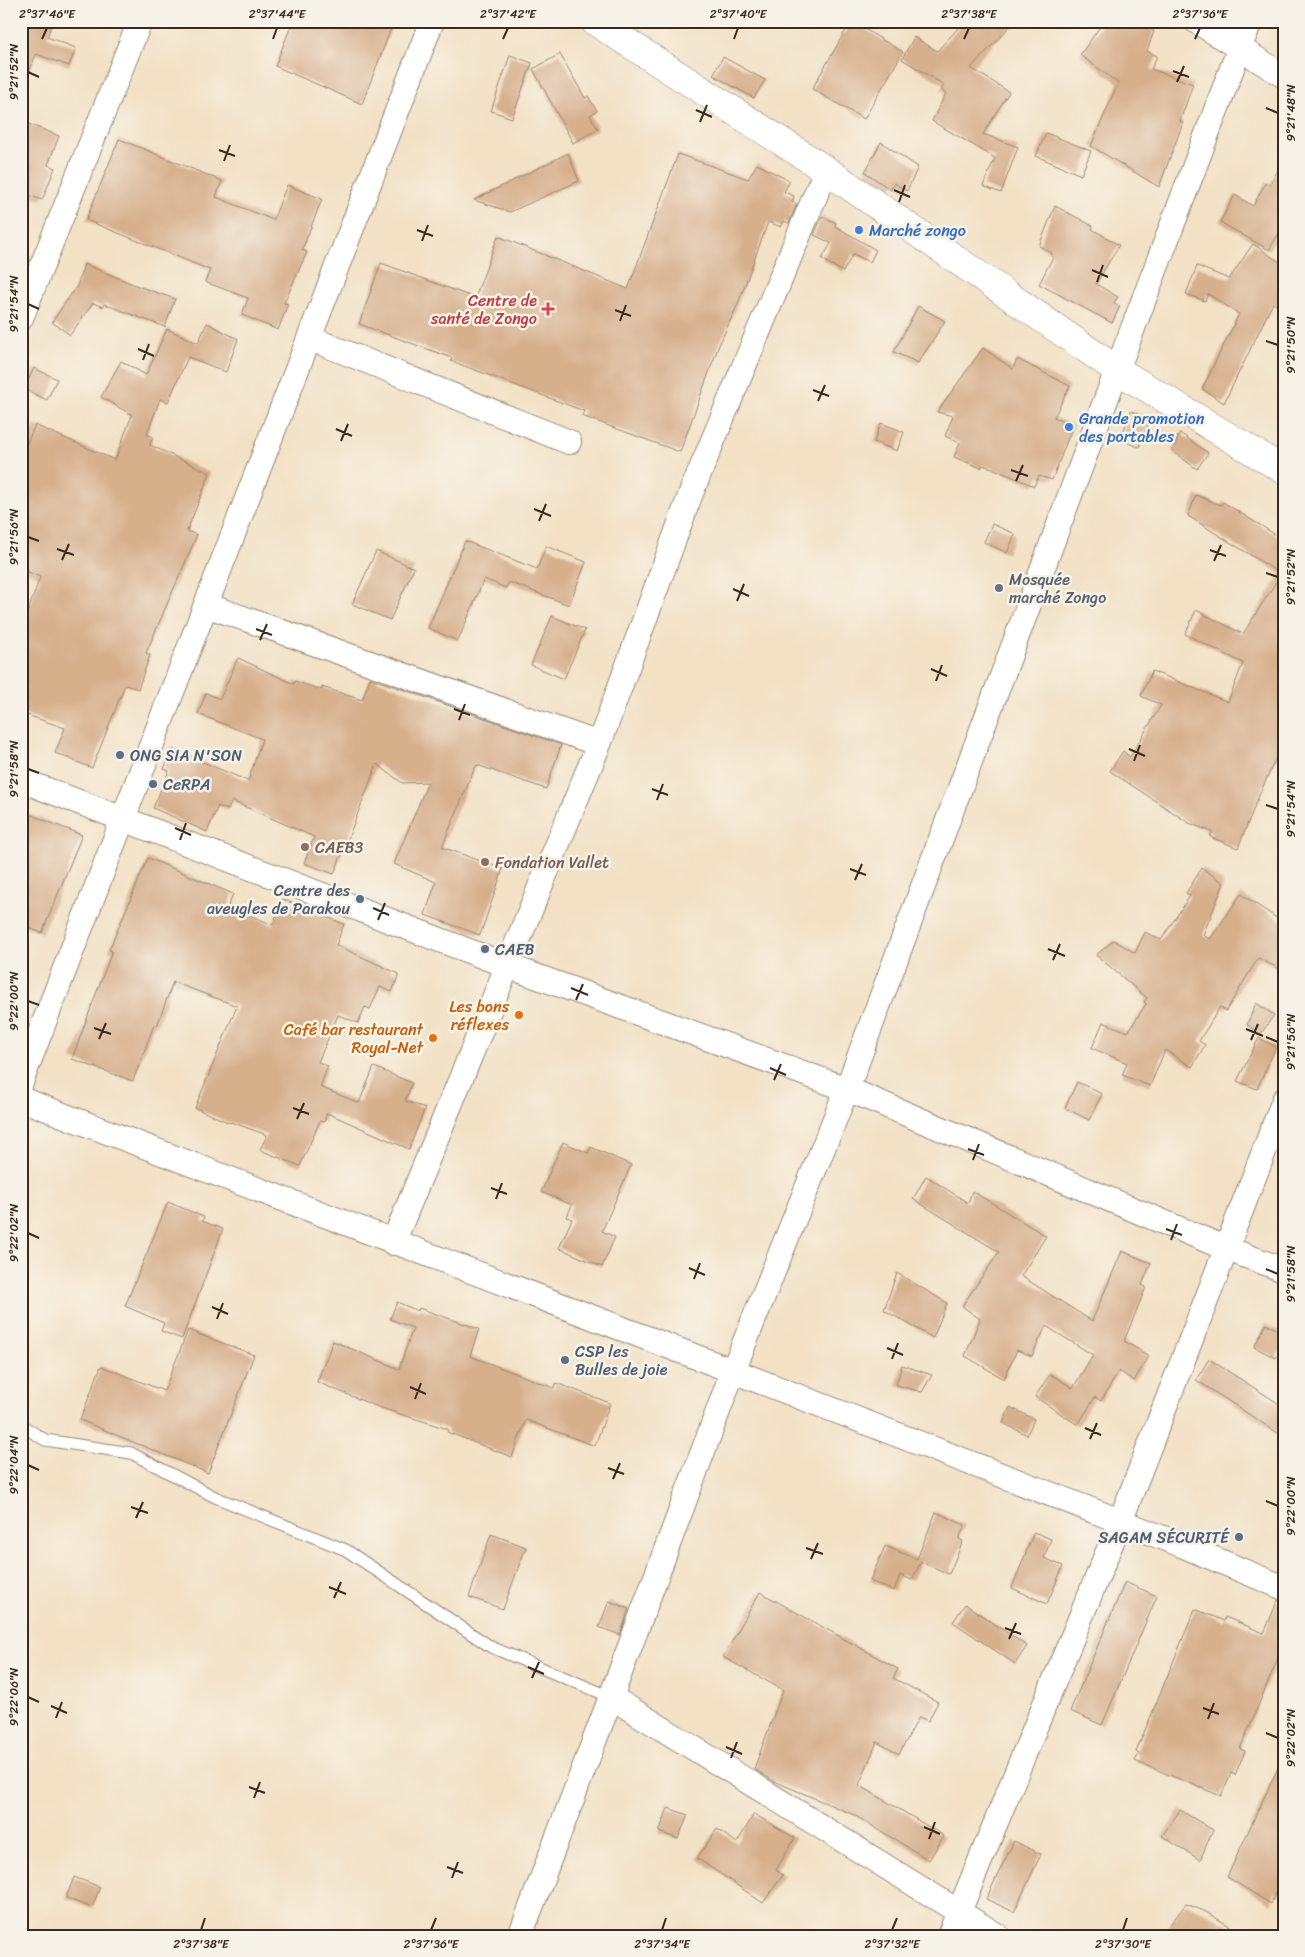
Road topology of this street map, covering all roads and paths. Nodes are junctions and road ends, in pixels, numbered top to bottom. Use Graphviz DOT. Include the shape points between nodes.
graph roads {
  1 [pos="140,21"];
  2 [pos="432,21"];
  3 [pos="594,21"];
  4 [pos="1196,21"];
  5 [pos="1250,21"];
  6 [pos="1239,49"];
  7 [pos="1284,76"];
  8 [pos="826,170"];
  9 [pos="21,318"];
  10 [pos="309,338"];
  11 [pos="1117,370"];
  12 [pos="569,442"];
  13 [pos="1284,470"];
  14 [pos="206,605"];
  15 [pos="599,744"];
  16 [pos="21,780"];
  17 [pos="122,820"];
  18 [pos="508,966"];
  19 [pos="21,1082"];
  20 [pos="847,1089"];
  21 [pos="21,1099"];
  22 [pos="1284,1100"];
  23 [pos="394,1243"];
  24 [pos="1225,1248"];
  25 [pos="1284,1270"];
  26 [pos="733,1372"];
  27 [pos="21,1425"];
  28 [pos="1120,1522"];
  29 [pos="1284,1588"];
  30 [pos="612,1697"];
  31 [pos="959,1911"];
  32 [pos="520,1936"];
  33 [pos="949,1936"];
  34 [pos="998,1936"];
  1 -- 9 [label="street"];
  2 -- 10 [label="street"];
  3 -- 8 [label="street"];
  4 -- 6 [label="street"];
  5 -- 6 [label="street"];
  6 -- 7 [label="street"];
  6 -- 11 [label="street"];
  8 -- 11 [label="street"];
  8 -- 15 [label="street" via="691,493"];
  10 -- 12 [label="street"];
  10 -- 14 [label="street"];
  11 -- 13 [label="street"];
  11 -- 20 [label="street"];
  14 -- 15 [label="street"];
  14 -- 17 [label="street"];
  15 -- 18 [label="street"];
  16 -- 17 [label="street"];
  17 -- 18 [label="street"];
  17 -- 19 [label="street"];
  18 -- 20 [label="street"];
  18 -- 23 [label="street"];
  20 -- 24 [label="street"];
  20 -- 26 [label="street"];
  21 -- 23 [label="street"];
  22 -- 24 [label="street"];
  23 -- 26 [label="street"];
  24 -- 25 [label="street"];
  24 -- 28 [label="street"];
  26 -- 28 [label="street"];
  26 -- 30 [label="street"];
  27 -- 30 [label="lane" via="45,1440 131,1453 215,1497 346,1550 491,1647"];
  28 -- 29 [label="street"];
  28 -- 31 [label="street"];
  30 -- 31 [label="street"];
  30 -- 32 [label="street"];
  31 -- 33 [label="street"];
  31 -- 34 [label="street"];
}
